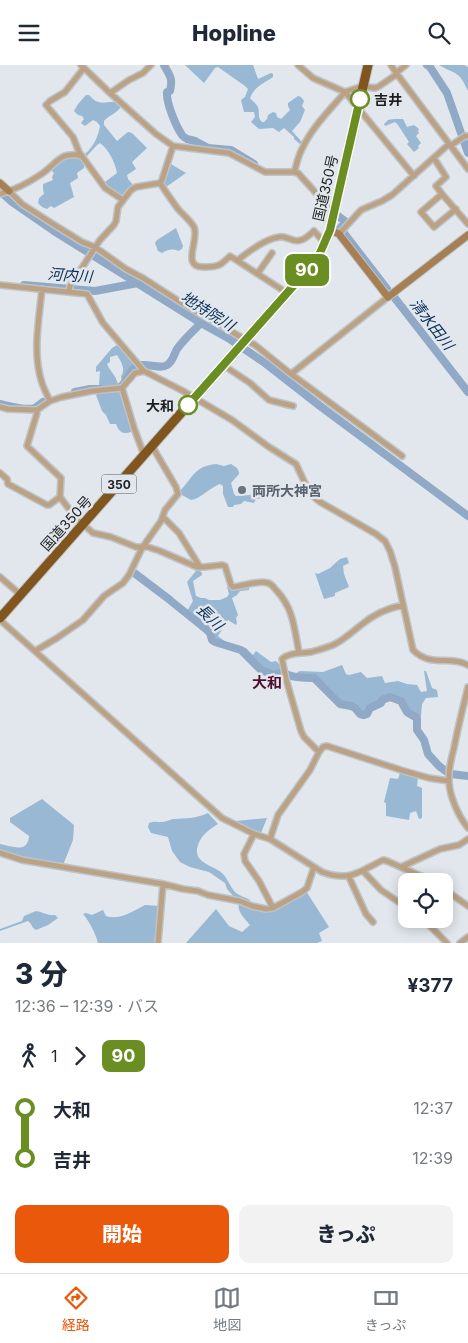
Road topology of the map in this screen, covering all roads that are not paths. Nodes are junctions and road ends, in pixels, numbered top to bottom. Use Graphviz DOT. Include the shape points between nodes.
graph roads {
  1 [pos="151,65"];
  2 [pos="298,65"];
  3 [pos="368,65"];
  4 [pos="391,65"];
  5 [pos="406,65"];
  6 [pos="82,67"];
  7 [pos="396,73"];
  8 [pos="363,86"];
  9 [pos="345,92"];
  10 [pos="110,93"];
  11 [pos="358,109"];
  12 [pos="465,137"];
  13 [pos="450,145"];
  14 [pos="173,146"];
  15 [pos="82,156"];
  16 [pos="434,158"];
  17 [pos="468,169"];
  18 [pos="294,172"];
  19 [pos="414,176"];
  20 [pos="0,183"];
  21 [pos="160,183"];
  22 [pos="10,191"];
  23 [pos="0,194"];
  24 [pos="442,194"];
  25 [pos="123,200"];
  26 [pos="335,209"];
  27 [pos="456,209"];
  28 [pos="468,224"];
  29 [pos="330,230"];
  30 [pos="341,232"];
  31 [pos="468,235"];
  32 [pos="326,241"];
  33 [pos="94,249"];
  34 [pos="272,253"];
  35 [pos="238,260"];
  36 [pos="258,273"];
  37 [pos="0,285"];
  38 [pos="42,289"];
  39 [pos="69,289"];
  40 [pos="287,293"];
  41 [pos="388,297"];
  42 [pos="245,340"];
  43 [pos="223,365"];
  44 [pos="141,367"];
  45 [pos="291,374"];
  46 [pos="122,388"];
  47 [pos="194,398"];
  48 [pos="50,401"];
  49 [pos="293,406"];
  50 [pos="0,407"];
  51 [pos="37,411"];
  52 [pos="152,446"];
  53 [pos="144,456"];
  54 [pos="402,456"];
  55 [pos="0,473"];
  56 [pos="60,497"];
  57 [pos="163,517"];
  58 [pos="82,525"];
  59 [pos="142,547"];
  60 [pos="200,567"];
  61 [pos="0,577"];
  62 [pos="21,595"];
  63 [pos="403,605"];
  64 [pos="0,619"];
  65 [pos="35,651"];
  66 [pos="299,652"];
  67 [pos="468,665"];
  68 [pos="468,687"];
  69 [pos="319,752"];
  70 [pos="448,781"];
  71 [pos="468,829"];
  72 [pos="254,834"];
  73 [pos="270,839"];
  74 [pos="468,839"];
  75 [pos="0,853"];
  76 [pos="314,867"];
  77 [pos="401,867"];
  78 [pos="363,871"];
  79 [pos="414,873"];
  80 [pos="349,877"];
  81 [pos="164,884"];
  82 [pos="453,895"];
  83 [pos="398,902"];
  84 [pos="468,906"];
  85 [pos="273,908"];
  86 [pos="373,922"];
  87 [pos="432,928"];
  88 [pos="468,937"];
  89 [pos="158,943"];
  90 [pos="447,943"];
  91 [pos="460,943"];
  1 -- 10 [label="street"];
  2 -- 9 [label="street" via="313,78"];
  3 -- 8 [label="highway, 国道350号 / 350"];
  4 -- 7 [label="street"];
  5 -- 7 [label="street"];
  6 -- 10 [label="street"];
  6 -- 15 [label="street" via="65,92 46,105 72,137"];
  7 -- 8 [label="street" via="378,87"];
  7 -- 13 [label="street"];
  8 -- 9 [label="street"];
  8 -- 11 [label="highway, 国道350号 / 350"];
  9 -- 11 [label="street"];
  9 -- 18 [label="street" via="307,139"];
  10 -- 14 [label="street"];
  11 -- 19 [label="street"];
  11 -- 26 [label="highway, 国道350号 / 350"];
  12 -- 13 [label="street"];
  13 -- 16 [label="street"];
  13 -- 17 [label="street"];
  14 -- 18 [label="street" via="229,153 265,172"];
  14 -- 21 [label="street"];
  15 -- 22 [label="street" via="72,153 64,156 42,174"];
  15 -- 25 [label="street" via="105,188"];
  16 -- 19 [label="street"];
  16 -- 24 [label="street" via="446,177 436,186"];
  18 -- 26 [label="street"];
  19 -- 30 [label="street" via="388,198 361,210"];
  20 -- 22 [label="street"];
  21 -- 25 [label="street" via="136,187"];
  21 -- 35 [label="street" via="195,229 192,254 196,265 220,265 230,256"];
  22 -- 23 [label="street"];
  22 -- 33 [label="street" via="46,220"];
  24 -- 27 [label="street"];
  24 -- 27 [label="street" via="421,212 434,227"];
  25 -- 33 [label="street" via="114,225"];
  26 -- 29 [label="highway, 国道350号 / 350"];
  27 -- 28 [label="street"];
  29 -- 30 [label="street"];
  29 -- 32 [label="highway, 国道350号 / 350"];
  30 -- 41 [label="street"];
  31 -- 41 [label="street"];
  32 -- 35 [label="street" via="314,231 297,242 284,236 277,237"];
  32 -- 40 [label="highway, 国道350号 / 350" via="312,264"];
  33 -- 39 [label="street"];
  33 -- 42 [label="street"];
  34 -- 36 [label="street"];
  35 -- 36 [label="street"];
  36 -- 40 [label="street"];
  37 -- 38 [label="street"];
  38 -- 39 [label="street"];
  38 -- 48 [label="street" via="37,350 40,377"];
  39 -- 44 [label="street" via="87,294 103,323"];
  40 -- 42 [label="highway, 国道350号 / 350"];
  41 -- 45 [label="street"];
  42 -- 43 [label="highway, 国道350号 / 350"];
  42 -- 45 [label="street"];
  43 -- 47 [label="highway, 国道350号 / 350"];
  43 -- 49 [label="street" via="269,400"];
  44 -- 46 [label="street"];
  44 -- 47 [label="street"];
  45 -- 54 [label="street"];
  46 -- 48 [label="street" via="78,393"];
  46 -- 53 [label="street"];
  47 -- 52 [label="highway, 国道350号 / 350"];
  47 -- 63 [label="street" via="296,464 310,494 385,541 395,567"];
  48 -- 51 [label="street"];
  50 -- 51 [label="street"];
  51 -- 56 [label="street" via="27,446 61,478"];
  52 -- 53 [label="highway, 国道350号 / 350"];
  52 -- 57 [label="street" via="178,491"];
  53 -- 58 [label="highway, 国道350号 / 350"];
  55 -- 56 [label="street" via="8,484 47,505"];
  56 -- 58 [label="street"];
  57 -- 59 [label="street"];
  57 -- 60 [label="street" via="179,533"];
  58 -- 59 [label="street" via="93,533"];
  58 -- 62 [label="highway, 国道350号 / 350"];
  59 -- 60 [label="street"];
  59 -- 65 [label="street" via="122,583 104,596 79,624"];
  60 -- 66 [label="street" via="225,566 233,587 261,583 271,585 291,612"];
  61 -- 62 [label="street"];
  62 -- 64 [label="highway, 国道350号 / 350"];
  63 -- 66 [label="street" via="372,617 333,645"];
  63 -- 67 [label="street" via="416,653 428,660"];
  64 -- 65 [label="street"];
  65 -- 72 [label="street" via="222,818"];
  66 -- 69 [label="street" via="284,657 282,663 301,731"];
  68 -- 70 [label="street"];
  69 -- 70 [label="street" via="327,746 404,771"];
  69 -- 73 [label="street" via="310,771 278,815"];
  70 -- 71 [label="street"];
  72 -- 73 [label="street"];
  72 -- 85 [label="street" via="244,854 245,861"];
  73 -- 76 [label="street"];
  74 -- 77 [label="street"];
  75 -- 81 [label="street" via="31,862"];
  76 -- 80 [label="street" via="328,874"];
  76 -- 85 [label="street" via="306,888"];
  77 -- 78 [label="street" via="382,860"];
  77 -- 79 [label="street"];
  78 -- 80 [label="street"];
  78 -- 83 [label="street"];
  80 -- 86 [label="street"];
  81 -- 85 [label="street" via="252,906"];
  81 -- 89 [label="street"];
  82 -- 84 [label="street"];
  87 -- 90 [label="street"];
  88 -- 91 [label="street"];
}
